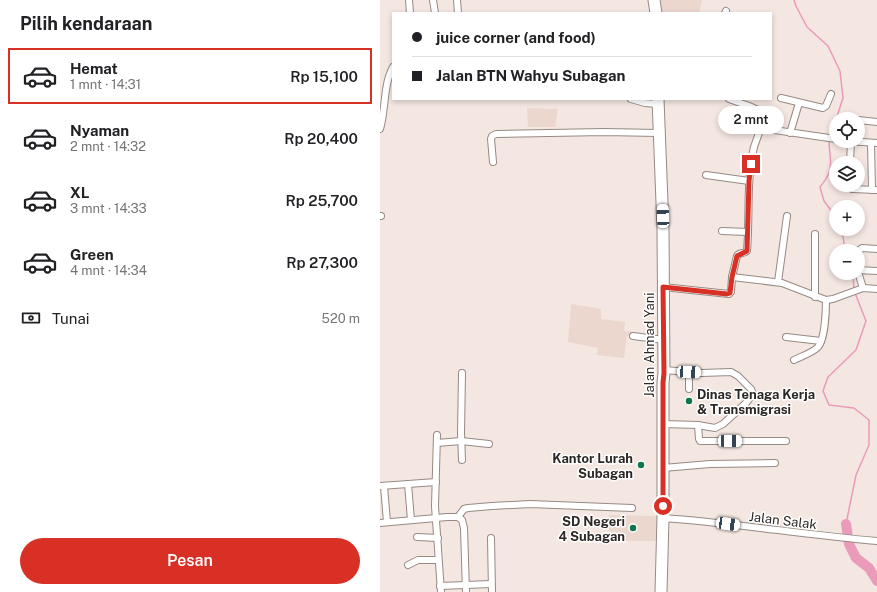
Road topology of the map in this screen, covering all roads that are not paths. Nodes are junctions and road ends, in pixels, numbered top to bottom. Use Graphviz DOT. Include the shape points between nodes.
graph roads {
  1 [pos="409,0"];
  2 [pos="433,0"];
  3 [pos="457,0"];
  4 [pos="654,0"];
  5 [pos="410,12"];
  6 [pos="435,12"];
  7 [pos="458,12"];
  8 [pos="656,12"];
  9 [pos="392,69"];
  10 [pos="831,94"];
  11 [pos="781,98"];
  12 [pos="634,100"];
  13 [pos="732,100"];
  14 [pos="658,102"];
  15 [pos="799,103"];
  16 [pos="865,121"];
  17 [pos="877,122"];
  18 [pos="760,128"];
  19 [pos="380,129"];
  20 [pos="659,133"];
  21 [pos="790,133"];
  22 [pos="829,138"];
  23 [pos="874,143"];
  24 [pos="493,162"];
  25 [pos="706,175"];
  26 [pos="749,181"];
  27 [pos="874,190"];
  28 [pos="787,216"];
  29 [pos="722,231"];
  30 [pos="748,232"];
  31 [pos="815,234"];
  32 [pos="865,248"];
  33 [pos="877,249"];
  34 [pos="865,271"];
  35 [pos="877,271"];
  36 [pos="732,277"];
  37 [pos="860,280"];
  38 [pos="778,282"];
  39 [pos="663,287"];
  40 [pos="862,288"];
  41 [pos="877,289"];
  42 [pos="815,296"];
  43 [pos="826,300"];
  44 [pos="633,336"];
  45 [pos="786,337"];
  46 [pos="664,340"];
  47 [pos="821,341"];
  48 [pos="794,360"];
  49 [pos="664,370"];
  50 [pos="689,372"];
  51 [pos="462,373"];
  52 [pos="689,389"];
  53 [pos="663,424"];
  54 [pos="698,425"];
  55 [pos="437,436"];
  56 [pos="461,441"];
  57 [pos="786,441"];
  58 [pos="437,443"];
  59 [pos="489,444"];
  60 [pos="462,460"];
  61 [pos="775,464"];
  62 [pos="663,468"];
  63 [pos="436,482"];
  64 [pos="408,484"];
  65 [pos="382,486"];
  66 [pos="632,508"];
  67 [pos="458,517"];
  68 [pos="436,518"];
  69 [pos="663,518"];
  70 [pos="412,520"];
  71 [pos="387,522"];
  72 [pos="380,523"];
  73 [pos="417,537"];
  74 [pos="438,538"];
  75 [pos="491,538"];
  76 [pos="877,541"];
  77 [pos="438,560"];
  78 [pos="408,565"];
  79 [pos="491,584"];
  80 [pos="465,585"];
  81 [pos="441,589"];
  82 [pos="466,592"];
  83 [pos="492,592"];
  84 [pos="661,592"];
  1 -- 5 [label="street"];
  2 -- 6 [label="street"];
  3 -- 7 [label="street"];
  4 -- 8 [label="highway"];
  9 -- 19 [label="street" via="387,80 384,118"];
  10 -- 15 [label="street" via="824,108"];
  11 -- 15 [label="street"];
  12 -- 14 [label="street" via="645,103"];
  13 -- 18 [label="street" via="760,112"];
  14 -- 20 [label="highway, Jalan Ahmad Yani"];
  15 -- 21 [label="street"];
  16 -- 17 [label="street"];
  18 -- 21 [label="street"];
  18 -- 26 [label="street" via="754,147"];
  20 -- 24 [label="street" via="496,134 491,139"];
  20 -- 39 [label="highway, Jalan Ahmad Yani"];
  21 -- 22 [label="street"];
  23 -- 27 [label="street"];
  25 -- 26 [label="street"];
  26 -- 30 [label="street"];
  28 -- 38 [label="street"];
  29 -- 30 [label="street"];
  30 -- 36 [label="street" via="747,251 738,254"];
  31 -- 42 [label="street"];
  32 -- 33 [label="street"];
  34 -- 35 [label="street"];
  36 -- 38 [label="street"];
  36 -- 39 [label="street" via="730,293"];
  37 -- 40 [label="street"];
  38 -- 42 [label="street"];
  39 -- 46 [label="highway, Jalan Ahmad Yani"];
  40 -- 41 [label="street"];
  40 -- 43 [label="street"];
  42 -- 43 [label="street"];
  43 -- 47 [label="street"];
  44 -- 46 [label="street"];
  45 -- 47 [label="street"];
  46 -- 49 [label="highway, Jalan Ahmad Yani"];
  47 -- 48 [label="street" via="816,349"];
  49 -- 50 [label="street"];
  49 -- 53 [label="highway, Jalan Ahmad Yani"];
  50 -- 52 [label="street"];
  50 -- 54 [label="street" via="731,372 752,392 746,404 719,426 715,428"];
  51 -- 56 [label="street"];
  53 -- 54 [label="street"];
  53 -- 62 [label="highway, Jalan Ahmad Yani"];
  54 -- 57 [label="street" via="700,441"];
  55 -- 58 [label="street"];
  56 -- 58 [label="street"];
  56 -- 59 [label="street"];
  56 -- 60 [label="street"];
  58 -- 63 [label="street"];
  61 -- 62 [label="street" via="710,464"];
  62 -- 69 [label="highway, Jalan Ahmad Yani"];
  63 -- 64 [label="street"];
  63 -- 68 [label="street"];
  64 -- 65 [label="street"];
  64 -- 70 [label="street"];
  65 -- 71 [label="street"];
  66 -- 67 [label="street" via="530,504 468,508"];
  67 -- 68 [label="street"];
  67 -- 80 [label="street" via="462,520 464,528"];
  68 -- 70 [label="street"];
  68 -- 74 [label="street"];
  69 -- 76 [label="street, Jalan Salak"];
  69 -- 84 [label="highway, Jalan Ahmad Yani"];
  70 -- 71 [label="street"];
  71 -- 72 [label="street"];
  73 -- 74 [label="street"];
  74 -- 77 [label="street"];
  75 -- 79 [label="street"];
  77 -- 78 [label="street" via="418,560"];
  77 -- 81 [label="street"];
  79 -- 80 [label="street"];
  79 -- 83 [label="street"];
  80 -- 81 [label="street"];
  80 -- 82 [label="street"];
}
